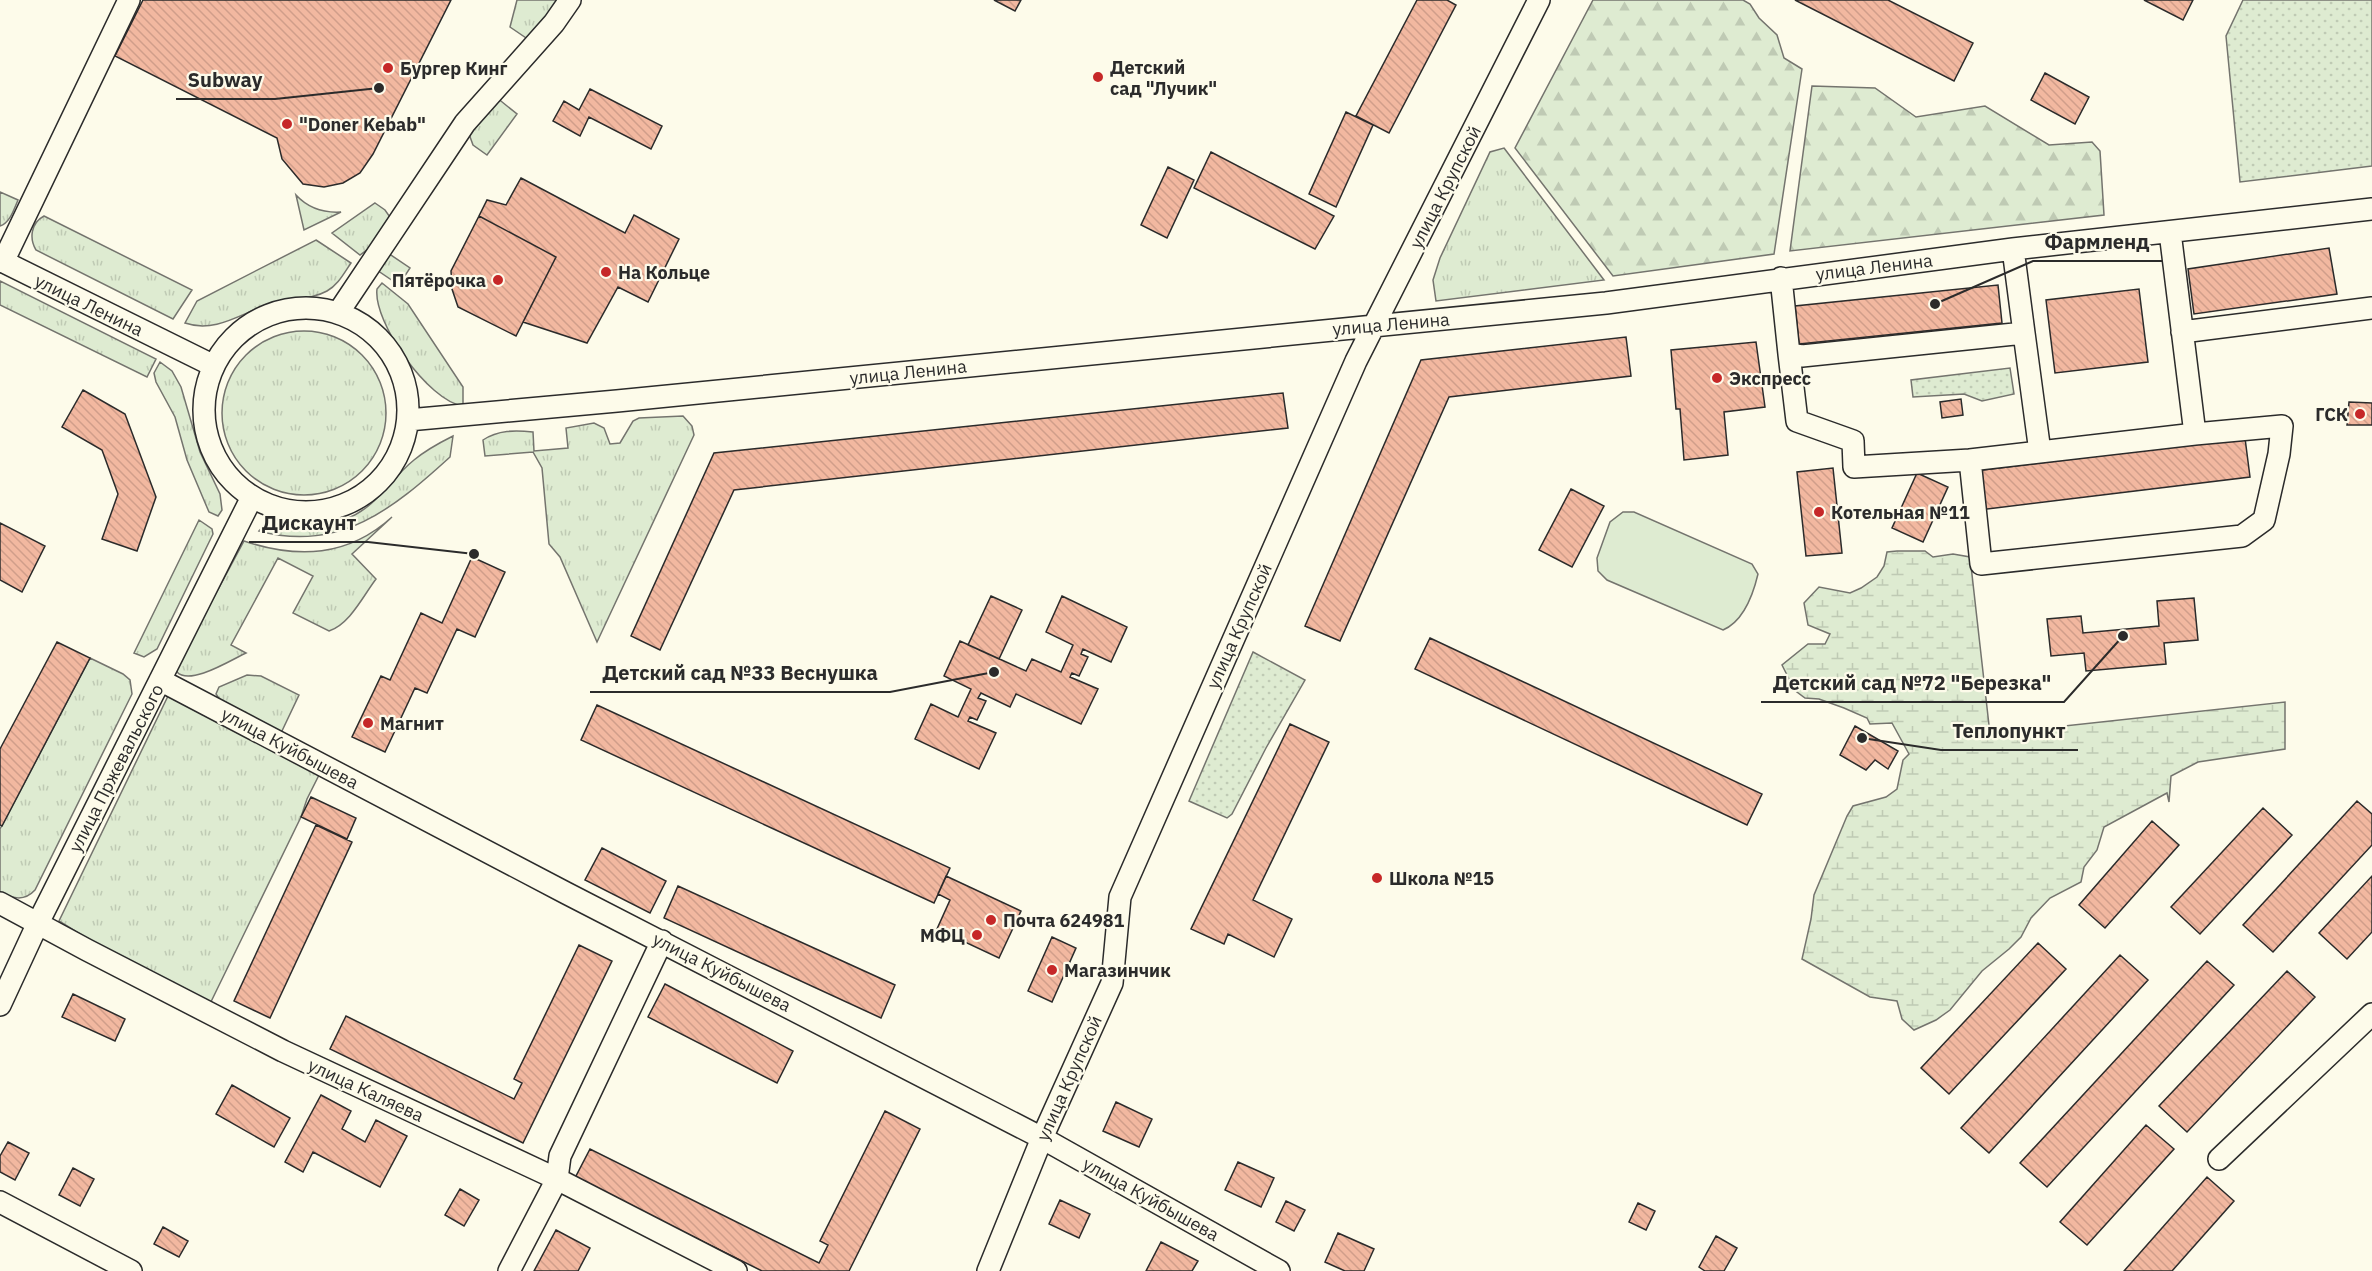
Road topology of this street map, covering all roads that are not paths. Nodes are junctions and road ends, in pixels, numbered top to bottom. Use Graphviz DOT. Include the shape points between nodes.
graph roads {
  1 [pos="129,0"];
  2 [pos="570,0"];
  3 [pos="1539,0"];
  4 [pos="2372,209"];
  5 [pos="2170,232"];
  6 [pos="2013,249"];
  7 [pos="1,261"];
  8 [pos="1781,279"];
  9 [pos="2372,308"];
  10 [pos="338,313"];
  11 [pos="1375,325"];
  12 [pos="2182,332"];
  13 [pos="2024,333"];
  14 [pos="1789,354"];
  15 [pos="214,366"];
  16 [pos="408,420"];
  17 [pos="2195,434"];
  18 [pos="2040,452"];
  19 [pos="1970,460"];
  20 [pos="252,496"];
  21 [pos="160,680"];
  22 [pos="0,903"];
  23 [pos="38,923"];
  24 [pos="662,941"];
  25 [pos="0,1005"];
  26 [pos="2372,1014"];
  27 [pos="1042,1138"];
  28 [pos="2219,1159"];
  29 [pos="557,1179"];
  30 [pos="0,1202"];
  31 [pos="131,1271"];
  32 [pos="508,1271"];
  33 [pos="736,1271"];
  34 [pos="988,1271"];
  35 [pos="1279,1271"];
  1 -- 7 [label="street"];
  2 -- 10 [label="street" via="465,123"];
  3 -- 11 [label="street, улица Крупской"];
  4 -- 5 [label="street, улица Ленина"];
  5 -- 6 [label="street, улица Ленина"];
  5 -- 12 [label="street"];
  6 -- 8 [label="street, улица Ленина"];
  6 -- 13 [label="street"];
  7 -- 15 [label="street, улица Ленина"];
  8 -- 11 [label="street, улица Ленина" via="1606,303"];
  8 -- 14 [label="street"];
  9 -- 12 [label="street"];
  10 -- 15 [label="street" via="304,308 270,314 241,331"];
  10 -- 16 [label="street" via="368,329 392,354 405,386"];
  11 -- 16 [label="street, улица Ленина"];
  11 -- 27 [label="street, улица Крупской" via="1356,360 1120,897 1112,983"];
  12 -- 17 [label="street"];
  13 -- 14 [label="street" via="1802,356"];
  13 -- 18 [label="street"];
  14 -- 19 [label="street" via="1797,421 1853,441 1854,467"];
  15 -- 20 [label="street" via="204,404 207,438 232,481"];
  16 -- 20 [label="street" via="391,467 355,500 307,513 274,507"];
  17 -- 18 [label="street"];
  17 -- 19 [label="street" via="2282,426 2264,520 2242,537 1981,564"];
  18 -- 19 [label="street"];
  20 -- 21 [label="street, улица Пржевальского"];
  21 -- 23 [label="street, улица Пржевальского"];
  21 -- 24 [label="street, улица Куйбышева"];
  22 -- 23 [label="street, улица Каляева"];
  23 -- 25 [label="street, улица Пржевальского"];
  23 -- 29 [label="street, улица Каляева" via="283,1051"];
  24 -- 27 [label="street, улица Куйбышева"];
  24 -- 29 [label="street" via="560,1156"];
  26 -- 28 [label="street"];
  27 -- 34 [label="street, улица Крупской"];
  27 -- 35 [label="street, улица Куйбышева"];
  29 -- 32 [label="street"];
  29 -- 33 [label="street, улица Каляева"];
  30 -- 31 [label="street"];
}
